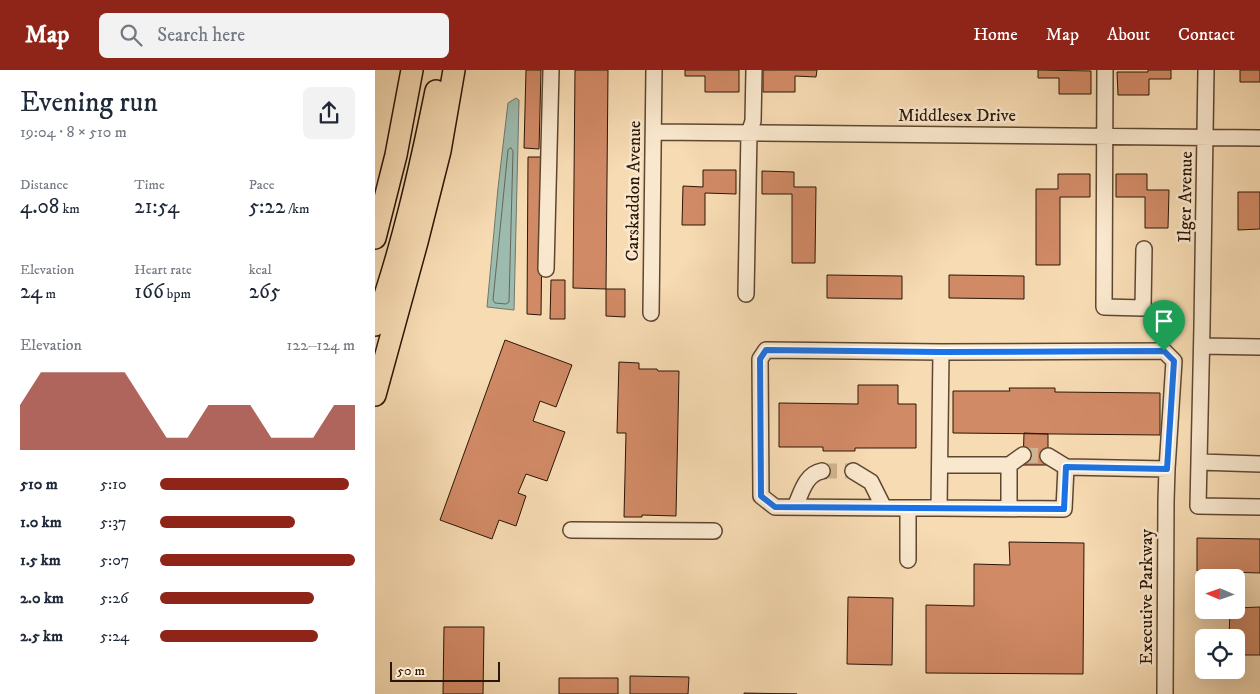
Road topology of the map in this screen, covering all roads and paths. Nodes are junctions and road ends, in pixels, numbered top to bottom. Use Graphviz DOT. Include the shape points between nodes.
graph roads {
  1 [pos="401,70"];
  2 [pos="412,70"];
  3 [pos="440,70"];
  4 [pos="454,70"];
  5 [pos="551,70"];
  6 [pos="654,70"];
  7 [pos="754,70"];
  8 [pos="1105,70"];
  9 [pos="1206,70"];
  10 [pos="654,132"];
  11 [pos="749,133"];
  12 [pos="1105,136"];
  13 [pos="1206,137"];
  14 [pos="1260,138"];
  15 [pos="375,185"];
  16 [pos="375,238"];
  17 [pos="1144,250"];
  18 [pos="546,268"];
  19 [pos="747,294"];
  20 [pos="651,313"];
  21 [pos="375,325"];
  22 [pos="1202,346"];
  23 [pos="1260,347"];
  24 [pos="941,352"];
  25 [pos="375,395"];
  26 [pos="1023,455"];
  27 [pos="1048,456"];
  28 [pos="1200,462"];
  29 [pos="1260,464"];
  30 [pos="940,465"];
  31 [pos="1009,465"];
  32 [pos="1066,467"];
  33 [pos="1167,469"];
  34 [pos="822,470"];
  35 [pos="853,471"];
  36 [pos="795,507"];
  37 [pos="1260,507"];
  38 [pos="884,508"];
  39 [pos="908,508"];
  40 [pos="939,508"];
  41 [pos="1009,508"];
  42 [pos="571,530"];
  43 [pos="714,531"];
  44 [pos="908,560"];
  45 [pos="1165,694"];
  1 -- 15 [label="highway"];
  2 -- 16 [label="highway" via="396,155"];
  3 -- 21 [label="highway" via="407,221"];
  4 -- 25 [label="highway" via="440,150"];
  5 -- 18 [label="street"];
  6 -- 10 [label="street, Carskaddon Avenue"];
  7 -- 11 [label="street" via="753,121"];
  8 -- 12 [label="street"];
  9 -- 13 [label="street, Ilger Avenue"];
  10 -- 11 [label="street, Middlesex Drive"];
  10 -- 20 [label="street, Carskaddon Avenue"];
  11 -- 12 [label="street, Middlesex Drive"];
  11 -- 19 [label="street"];
  12 -- 13 [label="street, Middlesex Drive"];
  12 -- 17 [label="street" via="1104,307 1143,308"];
  13 -- 14 [label="street, Middlesex Drive"];
  13 -- 22 [label="street, Ilger Avenue"];
  22 -- 23 [label="street"];
  22 -- 28 [label="street, Ilger Avenue"];
  24 -- 30 [label="street"];
  24 -- 33 [label="street, Executive Parkway" via="1164,351 1174,361"];
  24 -- 36 [label="street, Executive Parkway" via="766,350 760,359 761,496 775,507"];
  26 -- 31 [label="street"];
  27 -- 32 [label="street"];
  28 -- 29 [label="street"];
  28 -- 37 [label="street, Ilger Avenue" via="1198,506"];
  30 -- 31 [label="street"];
  30 -- 40 [label="street"];
  31 -- 41 [label="street"];
  32 -- 33 [label="street"];
  32 -- 41 [label="street" via="1064,509"];
  33 -- 45 [label="street, Executive Parkway"];
  34 -- 36 [label="street" via="806,481"];
  35 -- 38 [label="street" via="871,482"];
  36 -- 38 [label="street"];
  38 -- 39 [label="street"];
  39 -- 40 [label="street"];
  39 -- 44 [label="street"];
  40 -- 41 [label="street"];
  42 -- 43 [label="street"];
}
